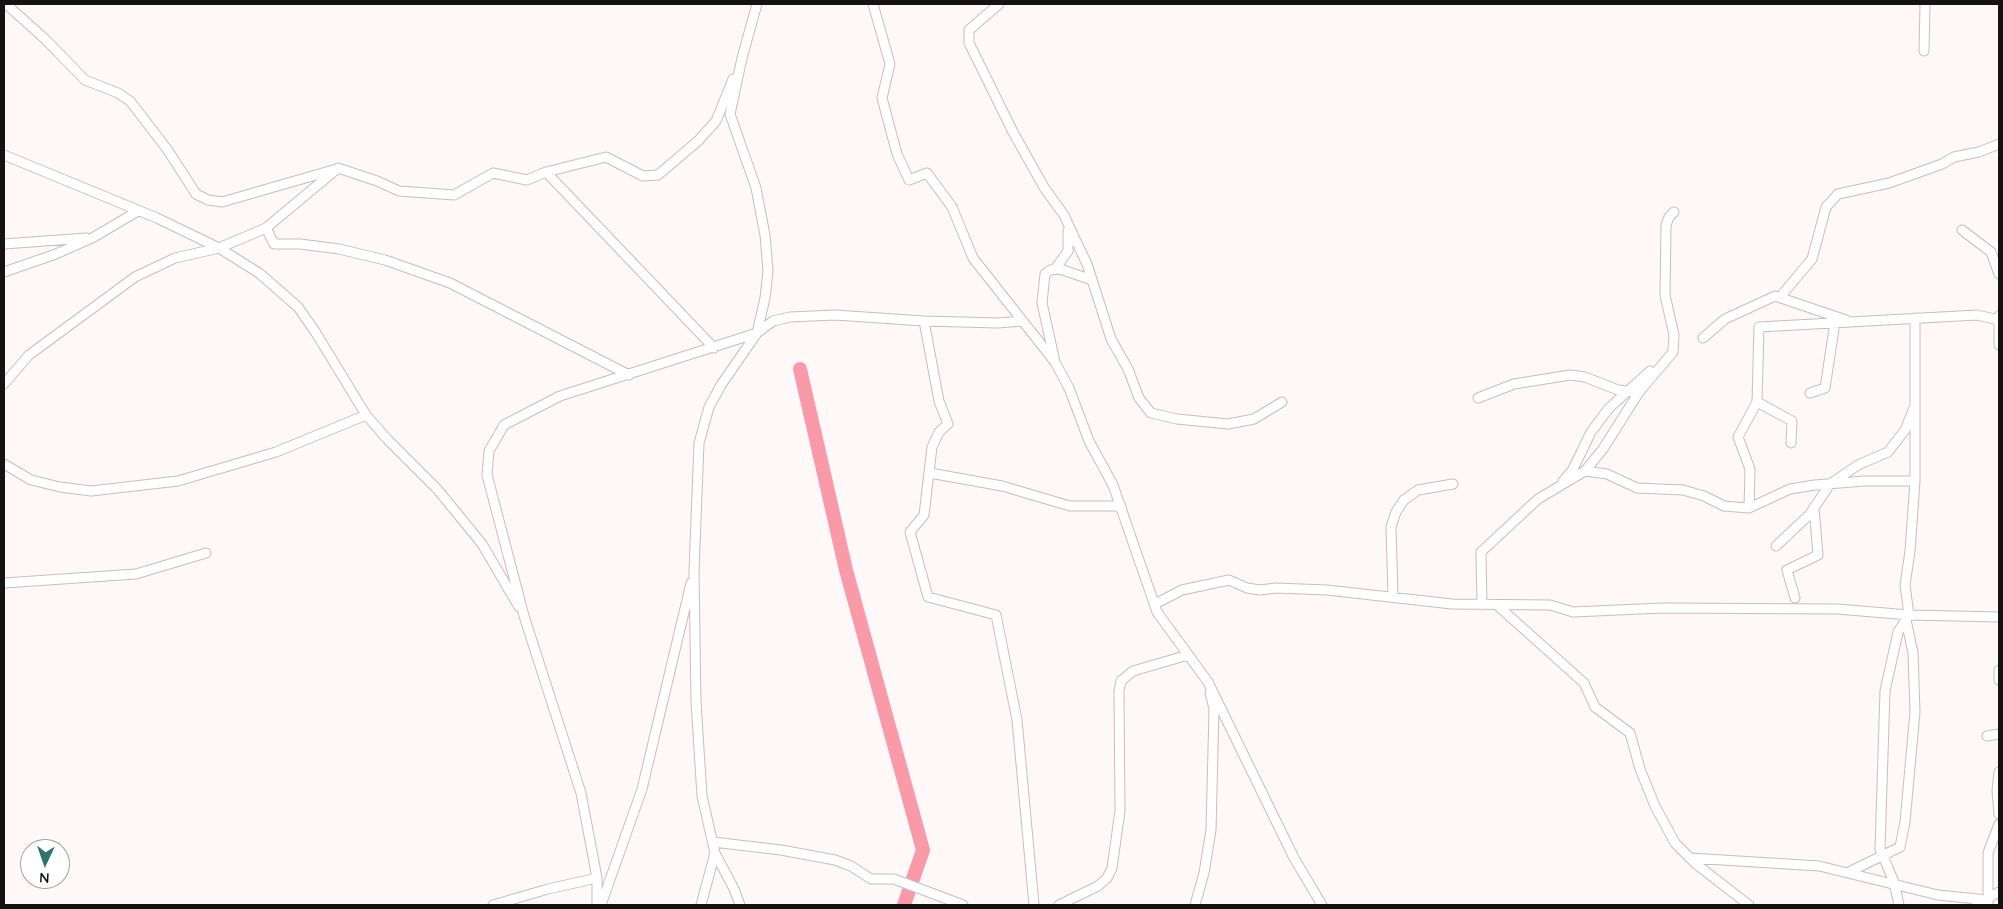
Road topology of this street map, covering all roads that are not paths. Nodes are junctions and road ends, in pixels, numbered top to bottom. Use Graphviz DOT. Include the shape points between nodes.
graph roads {
  1 [pos="6,4"];
  2 [pos="757,4"];
  3 [pos="873,4"];
  4 [pos="999,4"];
  5 [pos="1925,4"];
  6 [pos="1924,51"];
  7 [pos="742,58"];
  8 [pos="1999,144"];
  9 [pos="4,155"];
  10 [pos="338,168"];
  11 [pos="546,172"];
  12 [pos="138,210"];
  13 [pos="1674,212"];
  14 [pos="1064,215"];
  15 [pos="266,228"];
  16 [pos="1962,230"];
  17 [pos="94,237"];
  18 [pos="4,244"];
  19 [pos="219,248"];
  20 [pos="1055,269"];
  21 [pos="4,272"];
  22 [pos="1999,274"];
  23 [pos="1092,280"];
  24 [pos="1780,297"];
  25 [pos="1999,314"];
  26 [pos="1915,318"];
  27 [pos="1999,320"];
  28 [pos="924,321"];
  29 [pos="1023,321"];
  30 [pos="1835,322"];
  31 [pos="1851,322"];
  32 [pos="758,333"];
  33 [pos="1703,338"];
  34 [pos="1999,345"];
  35 [pos="714,348"];
  36 [pos="1055,362"];
  37 [pos="1664,362"];
  38 [pos="629,375"];
  39 [pos="4,384"];
  40 [pos="1628,391"];
  41 [pos="1639,392"];
  42 [pos="1810,394"];
  43 [pos="1478,398"];
  44 [pos="1282,402"];
  45 [pos="1757,402"];
  46 [pos="1915,406"];
  47 [pos="366,415"];
  48 [pos="1791,443"];
  49 [pos="4,464"];
  50 [pos="1585,471"];
  51 [pos="930,473"];
  52 [pos="1914,481"];
  53 [pos="1453,484"];
  54 [pos="1830,484"];
  55 [pos="1556,488"];
  56 [pos="1121,506"];
  57 [pos="1750,507"];
  58 [pos="1814,507"];
  59 [pos="1776,546"];
  60 [pos="206,553"];
  61 [pos="694,571"];
  62 [pos="4,584"];
  63 [pos="1393,596"];
  64 [pos="1795,598"];
  65 [pos="1154,604"];
  66 [pos="1482,605"];
  67 [pos="1497,605"];
  68 [pos="524,616"];
  69 [pos="1907,617"];
  70 [pos="1999,617"];
  71 [pos="1188,655"];
  72 [pos="1999,670"];
  73 [pos="1999,680"];
  74 [pos="1208,682"];
  75 [pos="1999,734"];
  76 [pos="1987,736"];
  77 [pos="1999,772"];
  78 [pos="1999,814"];
  79 [pos="1999,824"];
  80 [pos="713,842"];
  81 [pos="715,852"];
  82 [pos="1883,856"];
  83 [pos="1690,858"];
  84 [pos="1849,872"];
  85 [pos="597,878"];
  86 [pos="1894,882"];
  87 [pos="1999,892"];
  88 [pos="1988,903"];
  89 [pos="494,905"];
  90 [pos="597,905"];
  91 [pos="601,905"];
  92 [pos="701,905"];
  93 [pos="740,905"];
  94 [pos="963,905"];
  95 [pos="1034,905"];
  96 [pos="1059,905"];
  97 [pos="1195,905"];
  98 [pos="1322,905"];
  99 [pos="1749,905"];
  100 [pos="1899,905"];
  101 [pos="1976,905"];
  1 -- 10 [label="street" via="46,39 85,80 130,101 196,194 208,200 222,202"];
  2 -- 7 [label="street"];
  3 -- 29 [label="street" via="890,64 882,98 897,154 909,180 927,173 952,207 973,258"];
  4 -- 14 [label="street" via="969,30 969,43 1013,132 1045,189"];
  5 -- 6 [label="street"];
  7 -- 11 [label="street" via="716,121 658,175 643,176 606,157"];
  7 -- 32 [label="street" via="730,114 756,188 765,235 768,271"];
  8 -- 24 [label="street" via="1954,157 1889,183 1838,194 1826,207 1812,260"];
  9 -- 12 [label="street"];
  10 -- 11 [label="street" via="399,191 454,195 493,173 527,180"];
  10 -- 15 [label="street"];
  11 -- 35 [label="street"];
  12 -- 17 [label="street"];
  12 -- 19 [label="street"];
  13 -- 37 [label="street" via="1666,225 1665,295 1674,336 1673,352"];
  14 -- 20 [label="street" via="1070,242 1068,251"];
  14 -- 23 [label="street"];
  15 -- 19 [label="street"];
  15 -- 38 [label="street" via="274,244 339,249 385,260 450,283"];
  16 -- 22 [label="street" via="1991,252"];
  17 -- 18 [label="street"];
  17 -- 21 [label="street"];
  19 -- 39 [label="street" via="175,258 135,277 28,355"];
  19 -- 47 [label="street" via="259,273 298,308"];
  20 -- 23 [label="street"];
  20 -- 36 [label="street" via="1045,274 1042,304"];
  23 -- 44 [label="street" via="1111,339 1139,398 1151,413 1177,419 1240,423"];
  24 -- 31 [label="street"];
  24 -- 33 [label="street" via="1775,296 1725,319"];
  25 -- 27 [label="street"];
  26 -- 27 [label="street" via="1977,314"];
  26 -- 31 [label="street"];
  26 -- 46 [label="street"];
  27 -- 34 [label="street"];
  28 -- 29 [label="street"];
  28 -- 32 [label="street" via="835,315 790,317 773,321"];
  28 -- 51 [label="street" via="939,401 948,424 939,432 932,447"];
  29 -- 36 [label="street"];
  30 -- 31 [label="street"];
  30 -- 42 [label="street" via="1825,388"];
  30 -- 45 [label="street" via="1758,327"];
  32 -- 35 [label="street"];
  32 -- 61 [label="street" via="709,407 699,443"];
  35 -- 38 [label="street"];
  36 -- 56 [label="street"];
  37 -- 40 [label="street"];
  37 -- 41 [label="street"];
  38 -- 68 [label="street" via="560,396 504,426 488,451 487,476"];
  40 -- 41 [label="street"];
  40 -- 43 [label="street" via="1570,375 1514,384"];
  40 -- 55 [label="street" via="1604,414 1580,451 1572,471"];
  41 -- 50 [label="street"];
  45 -- 48 [label="street" via="1792,421"];
  45 -- 57 [label="street" via="1740,434 1750,466"];
  46 -- 52 [label="street"];
  46 -- 54 [label="street" via="1905,430 1888,452 1858,465"];
  47 -- 49 [label="street" via="276,452 178,482 91,491 31,480"];
  47 -- 68 [label="street" via="438,490 482,544"];
  50 -- 55 [label="street"];
  50 -- 57 [label="street" via="1607,474 1637,488 1683,490 1724,506"];
  51 -- 56 [label="street" via="1002,486 1070,506"];
  51 -- 95 [label="street" via="924,514 910,532 928,597 996,615 1017,720"];
  52 -- 54 [label="street"];
  52 -- 69 [label="street" via="1905,586"];
  53 -- 63 [label="street" via="1418,490 1404,500 1396,512 1391,527"];
  54 -- 57 [label="street" via="1790,489"];
  54 -- 58 [label="street"];
  55 -- 66 [label="street" via="1538,499 1480,552"];
  56 -- 65 [label="street"];
  58 -- 59 [label="street"];
  58 -- 64 [label="street" via="1818,555 1787,570"];
  60 -- 62 [label="street" via="136,574"];
  61 -- 80 [label="street" via="696,702 702,796"];
  61 -- 91 [label="street" via="642,788"];
  63 -- 65 [label="street" via="1327,590 1260,590 1229,580 1182,590"];
  63 -- 66 [label="street"];
  65 -- 71 [label="street"];
  66 -- 67 [label="street"];
  67 -- 69 [label="street" via="1550,606 1573,612 1662,608 1837,608"];
  67 -- 83 [label="street" via="1584,683 1595,706 1630,732 1655,806 1675,843"];
  68 -- 85 [label="street" via="581,793"];
  69 -- 70 [label="street"];
  69 -- 82 [label="street" via="1898,632 1885,691 1880,849"];
  69 -- 82 [label="street" via="1913,653 1915,712 1905,822 1900,847"];
  71 -- 74 [label="street"];
  71 -- 96 [label="street" via="1132,672 1121,681 1120,811 1112,868 1098,886"];
  72 -- 73 [label="street"];
  74 -- 97 [label="street" via="1214,709 1211,830"];
  74 -- 98 [label="street" via="1294,858"];
  75 -- 76 [label="street"];
  77 -- 78 [label="street"];
  79 -- 88 [label="street" via="1988,854"];
  80 -- 81 [label="street"];
  80 -- 94 [label="street" via="835,860 871,879 894,879"];
  81 -- 92 [label="street"];
  81 -- 93 [label="street"];
  82 -- 84 [label="street"];
  82 -- 86 [label="street"];
  83 -- 84 [label="street" via="1819,866"];
  83 -- 99 [label="street"];
  84 -- 86 [label="street"];
  85 -- 89 [label="street"];
  85 -- 90 [label="street"];
  86 -- 88 [label="street"];
  86 -- 100 [label="street"];
  87 -- 88 [label="street"];
  88 -- 101 [label="street"];
}
